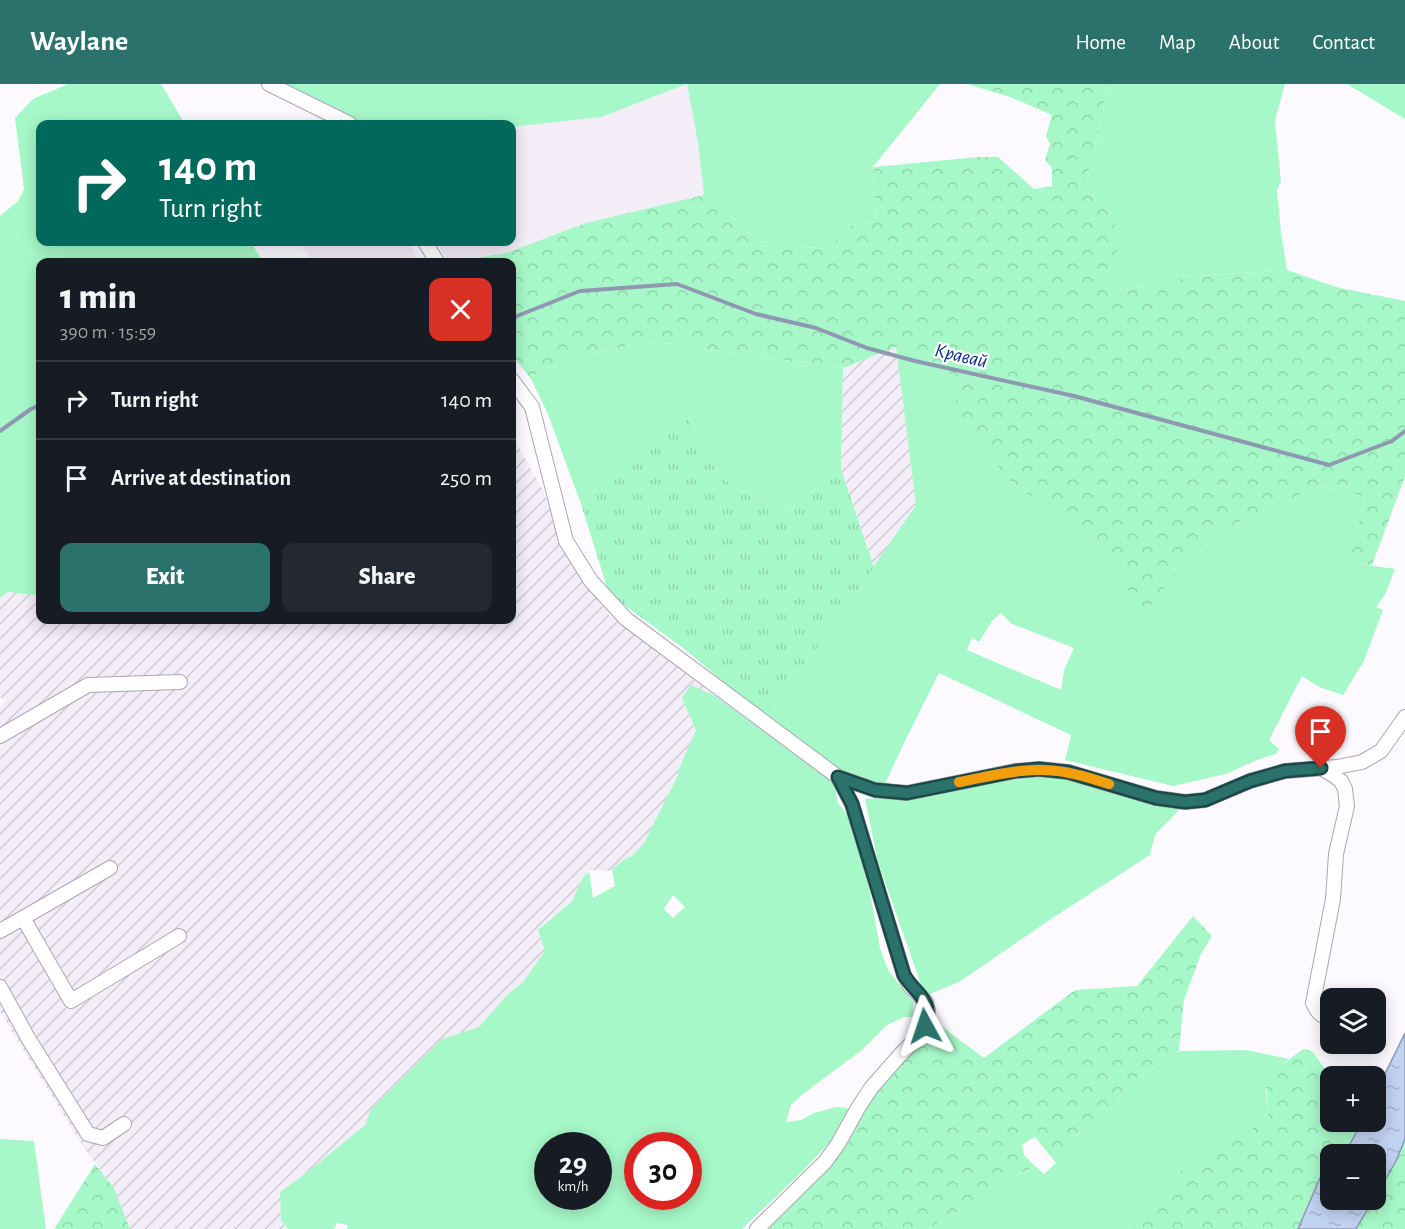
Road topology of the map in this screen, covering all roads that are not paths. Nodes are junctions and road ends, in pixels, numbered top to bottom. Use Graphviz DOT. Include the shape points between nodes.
graph roads {
  1 [pos="269,84"];
  2 [pos="342,120"];
  3 [pos="516,385"];
  4 [pos="180,682"];
  5 [pos="1405,717"];
  6 [pos="0,735"];
  7 [pos="1321,768"];
  8 [pos="838,777"];
  9 [pos="110,868"];
  10 [pos="23,918"];
  11 [pos="0,931"];
  12 [pos="179,936"];
  13 [pos="0,987"];
  14 [pos="1320,1014"];
  15 [pos="124,1124"];
  16 [pos="757,1229"];
  1 -- 2 [label="street"];
  3 -- 8 [label="street" via="532,407 566,541 591,581 626,618"];
  4 -- 6 [label="street" via="88,684"];
  5 -- 7 [label="street" via="1381,751 1362,762"];
  7 -- 8 [label="street" via="1285,771 1205,800 1185,802 1156,798 1068,772 1039,769 907,793 875,790"];
  7 -- 14 [label="street" via="1341,782 1347,806 1313,1003"];
  8 -- 16 [label="street" via="852,804 904,975 926,1002 927,1020 920,1035 871,1088 825,1162"];
  9 -- 10 [label="street"];
  10 -- 11 [label="street"];
  10 -- 12 [label="street" via="71,1001"];
  13 -- 15 [label="street" via="88,1134 103,1138"];
}
